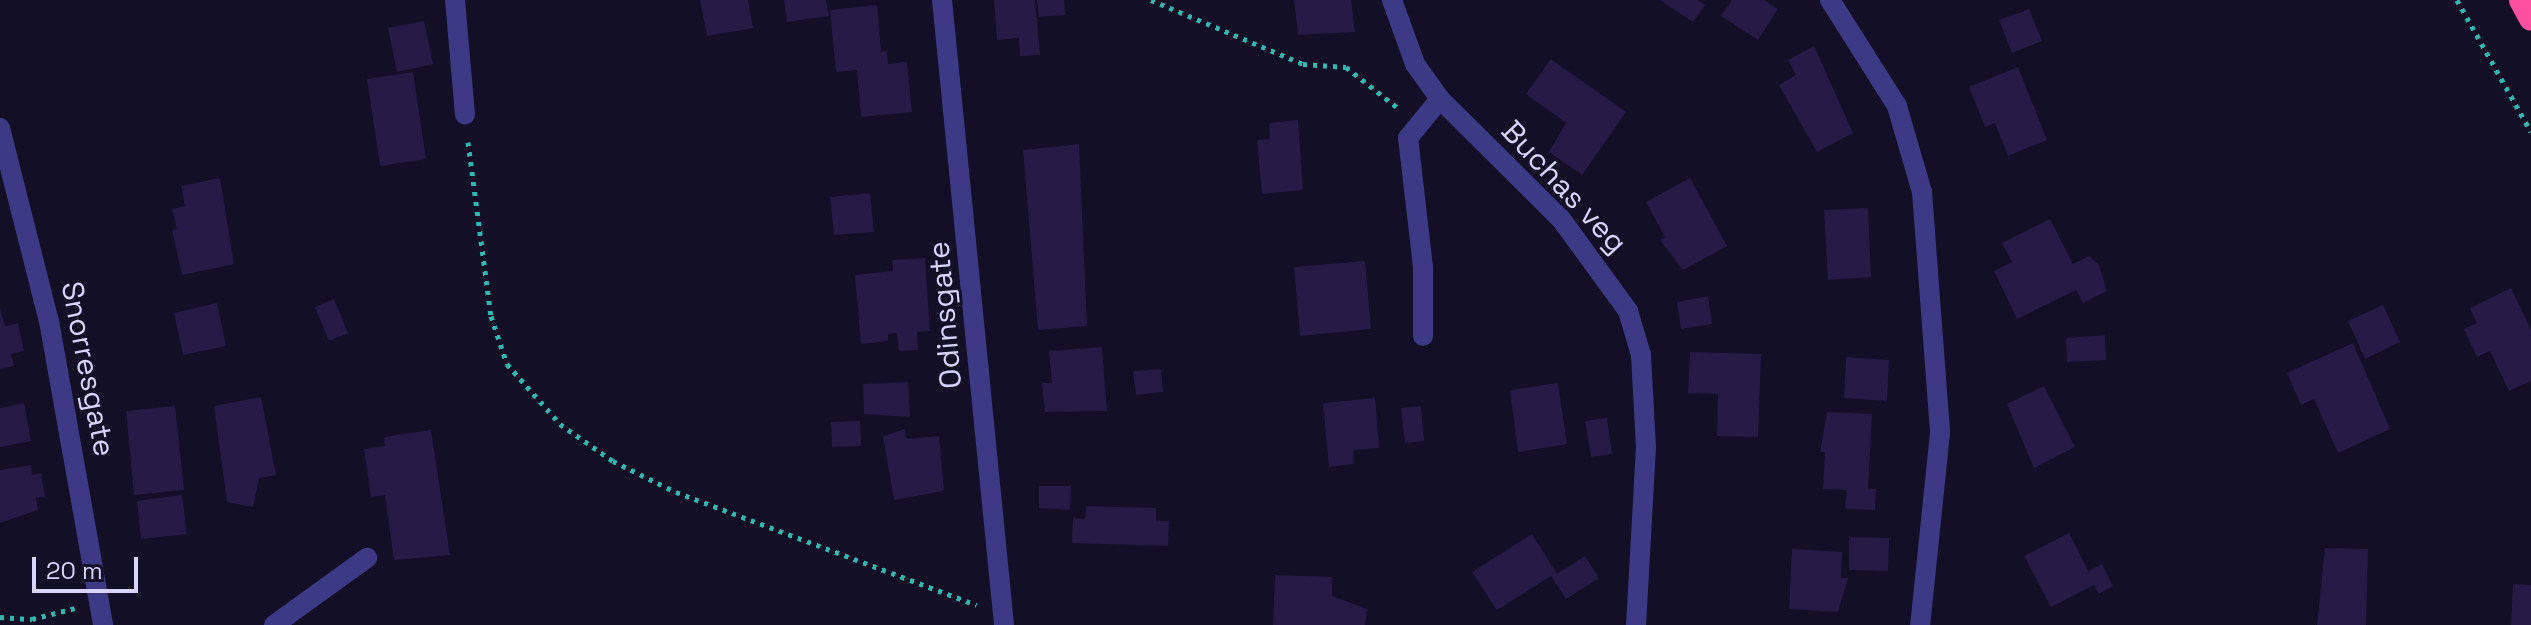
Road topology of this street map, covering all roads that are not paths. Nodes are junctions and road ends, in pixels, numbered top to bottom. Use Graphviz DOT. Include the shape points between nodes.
graph roads {
  1 [pos="455,0"];
  2 [pos="942,0"];
  3 [pos="1392,0"];
  4 [pos="1830,0"];
  5 [pos="2521,0"];
  6 [pos="2531,19"];
  7 [pos="1440,99"];
  8 [pos="465,115"];
  9 [pos="0,128"];
  10 [pos="1423,336"];
  11 [pos="367,558"];
  12 [pos="1004,620"];
  13 [pos="103,625"];
  14 [pos="274,625"];
  15 [pos="1636,625"];
  16 [pos="1920,625"];
  1 -- 8 [label="street"];
  2 -- 12 [label="street, Odinsgate"];
  3 -- 7 [label="street, Buchas veg" via="1415,64"];
  4 -- 16 [label="street" via="1897,106 1922,192 1940,433 1932,556"];
  5 -- 6 [label="highway"];
  7 -- 10 [label="street" via="1408,138 1423,267"];
  7 -- 15 [label="street, Buchas veg" via="1561,219 1628,311 1641,355 1646,447"];
  9 -- 13 [label="street, Snorresgate" via="49,321"];
  11 -- 14 [label="street"];
}
